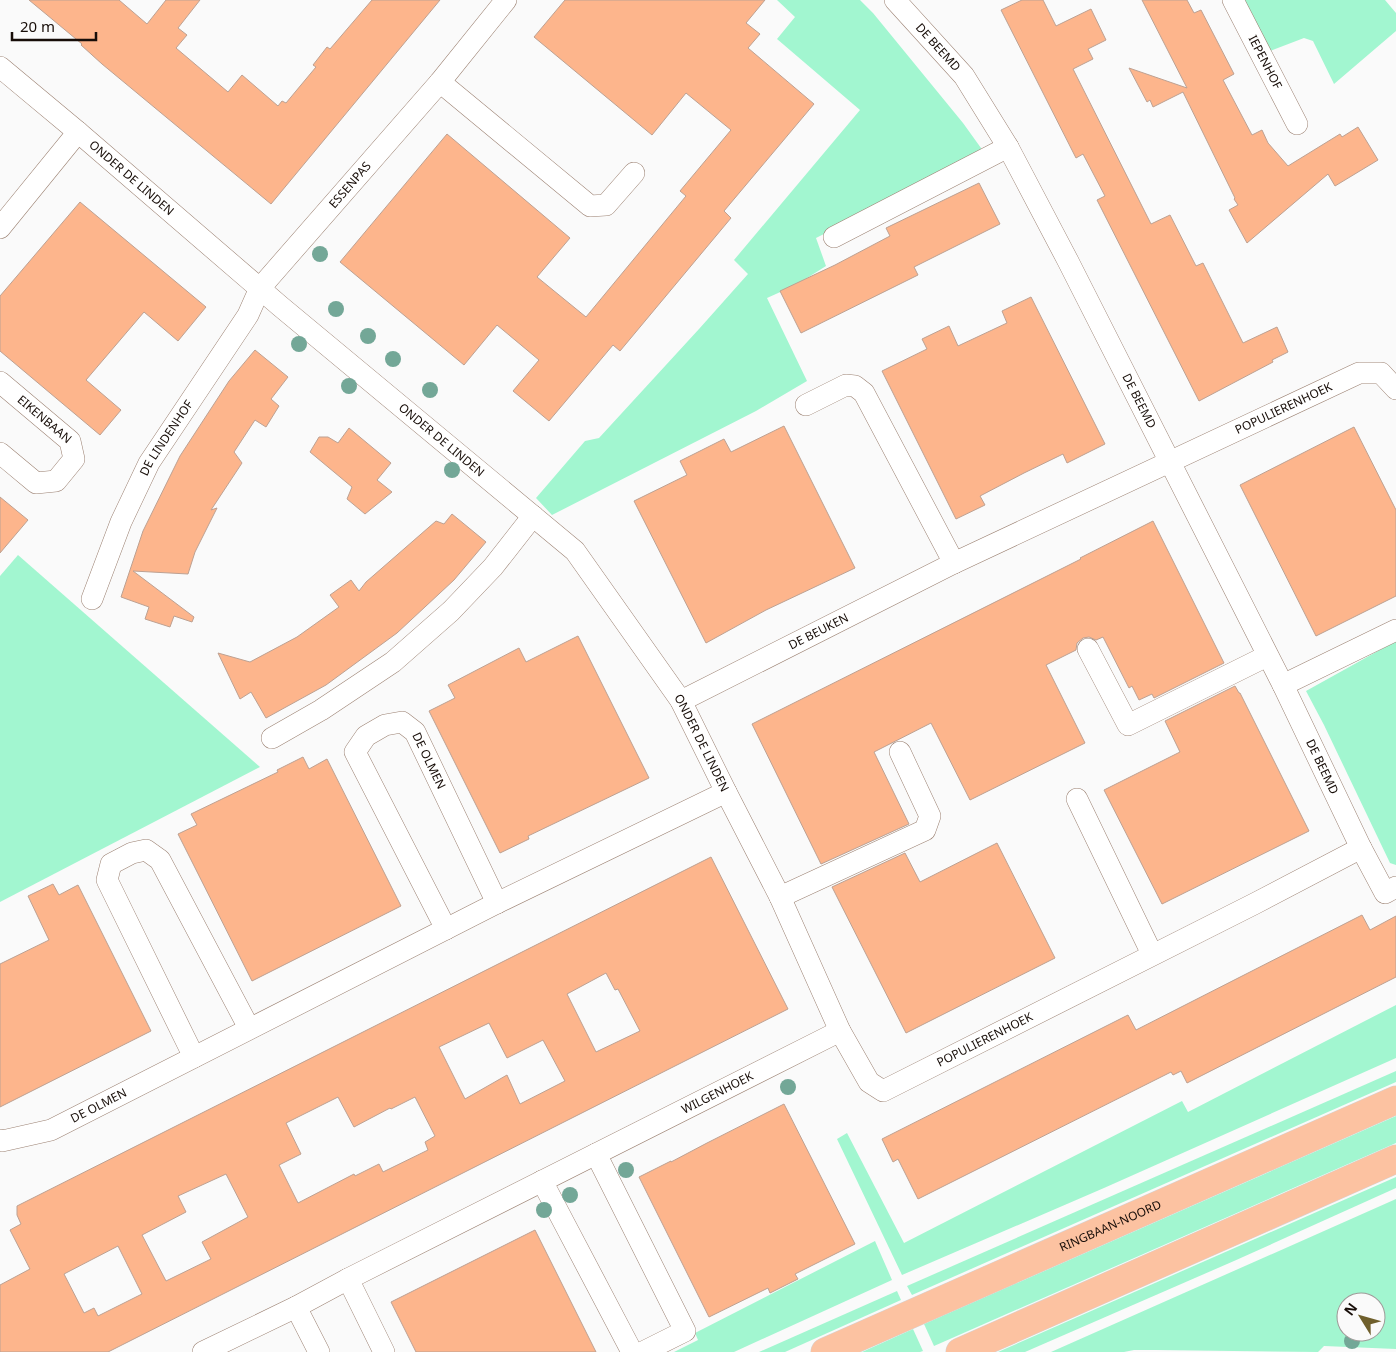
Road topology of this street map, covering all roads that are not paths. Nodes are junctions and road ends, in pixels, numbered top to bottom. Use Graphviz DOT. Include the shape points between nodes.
graph roads {
  1 [pos="506,0"];
  2 [pos="1232,0"];
  3 [pos="900,2"];
  4 [pos="0,67"];
  5 [pos="440,82"];
  6 [pos="1296,124"];
  7 [pos="78,132"];
  8 [pos="1008,148"];
  9 [pos="634,173"];
  10 [pos="0,228"];
  11 [pos="834,237"];
  12 [pos="260,288"];
  13 [pos="0,382"];
  14 [pos="1396,389"];
  15 [pos="806,405"];
  16 [pos="0,453"];
  17 [pos="1170,463"];
  18 [pos="532,516"];
  19 [pos="954,562"];
  20 [pos="92,599"];
  21 [pos="1396,630"];
  22 [pos="1088,649"];
  23 [pos="1268,656"];
  24 [pos="1283,685"];
  25 [pos="681,701"];
  26 [pos="272,738"];
  27 [pos="900,752"];
  28 [pos="726,792"];
  29 [pos="1077,799"];
  30 [pos="1361,848"];
  31 [pos="1396,887"];
  32 [pos="780,897"];
  33 [pos="497,903"];
  34 [pos="446,929"];
  35 [pos="1152,954"];
  36 [pos="250,1028"];
  37 [pos="840,1031"];
  38 [pos="194,1057"];
  39 [pos="1396,1100"];
  40 [pos="0,1140"];
  41 [pos="596,1154"];
  42 [pos="1396,1159"];
  43 [pos="542,1181"];
  44 [pos="348,1279"];
  45 [pos="296,1307"];
  46 [pos="203,1352"];
  47 [pos="319,1352"];
  48 [pos="384,1352"];
  49 [pos="632,1352"];
  50 [pos="644,1352"];
  51 [pos="825,1352"];
  52 [pos="960,1352"];
  1 -- 5 [label="street, ESSENPAS"];
  2 -- 6 [label="street, IEPENHOF"];
  3 -- 8 [label="street, DE BEEMD" via="964,76"];
  4 -- 7 [label="street, ONDER DE LINDEN"];
  5 -- 9 [label="street" via="590,206 606,205"];
  5 -- 12 [label="street, ESSENPAS"];
  7 -- 10 [label="street"];
  7 -- 12 [label="street, ONDER DE LINDEN"];
  8 -- 11 [label="street"];
  8 -- 17 [label="street, DE BEEMD"];
  12 -- 18 [label="street, ONDER DE LINDEN"];
  12 -- 20 [label="street, DE LINDENHOF" via="248,315 149,463"];
  13 -- 16 [label="street, EIKENBAAN" via="70,441 74,458 56,481 36,483"];
  14 -- 17 [label="street, POPULIERENHOEK" via="1381,373 1359,373"];
  15 -- 19 [label="street" via="846,385 855,386 864,393"];
  17 -- 19 [label="street, DE BEUKEN"];
  17 -- 23 [label="street, DE BEEMD"];
  18 -- 25 [label="street, ONDER DE LINDEN" via="575,551"];
  18 -- 26 [label="street" via="487,574 393,662"];
  19 -- 25 [label="street, DE BEUKEN"];
  21 -- 24 [label="street"];
  22 -- 23 [label="street" via="1128,725"];
  23 -- 24 [label="street, DE BEEMD"];
  24 -- 30 [label="street, DE BEEMD"];
  25 -- 28 [label="street, ONDER DE LINDEN"];
  27 -- 32 [label="street" via="930,816 925,830"];
  28 -- 32 [label="street, ONDER DE LINDEN"];
  28 -- 33 [label="street, DE OLMEN"];
  29 -- 35 [label="street"];
  30 -- 31 [label="street" via="1385,893"];
  30 -- 35 [label="street, POPULIERENHOEK"];
  32 -- 37 [label="street, ONDER DE LINDEN"];
  33 -- 34 [label="street, DE OLMEN"];
  33 -- 34 [label="street, DE OLMEN" via="415,732 402,722 385,725 366,736 355,752"];
  34 -- 36 [label="street, DE OLMEN"];
  35 -- 37 [label="street, POPULIERENHOEK" via="883,1090 868,1082"];
  36 -- 38 [label="street, DE OLMEN"];
  36 -- 38 [label="street" via="160,860 146,850 132,853 112,864 107,880"];
  37 -- 41 [label="street, WILGENHOEK"];
  38 -- 40 [label="street, DE OLMEN" via="51,1130"];
  39 -- 51 [label="main road, RINGBAAN-NOORD"];
  41 -- 43 [label="street, WILGENHOEK"];
  41 -- 50 [label="street" via="684,1331"];
  42 -- 52 [label="main road"];
  43 -- 44 [label="street, WILGENHOEK"];
  43 -- 49 [label="street"];
  44 -- 45 [label="street, WILGENHOEK"];
  44 -- 48 [label="street"];
  45 -- 46 [label="street, WILGENHOEK"];
  45 -- 47 [label="street"];
}
